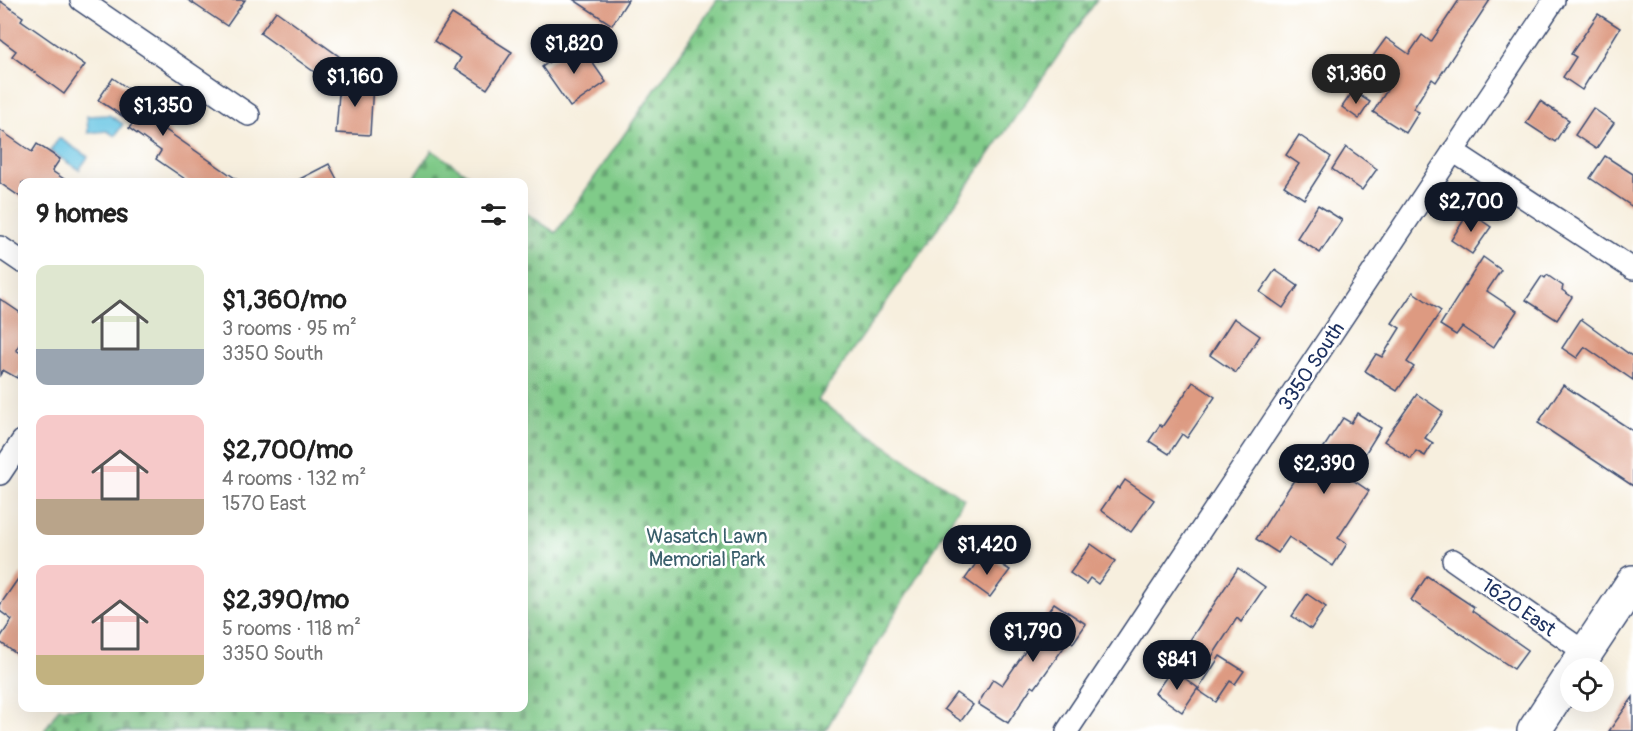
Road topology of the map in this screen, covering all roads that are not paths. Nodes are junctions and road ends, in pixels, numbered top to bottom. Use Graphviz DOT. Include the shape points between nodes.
graph roads {
  1 [pos="81,0"];
  2 [pos="1554,0"];
  3 [pos="249,115"];
  4 [pos="1453,152"];
  5 [pos="0,247"];
  6 [pos="18,259"];
  7 [pos="1633,269"];
  8 [pos="18,447"];
  9 [pos="0,474"];
  10 [pos="1453,560"];
  11 [pos="1633,582"];
  12 [pos="1568,658"];
  13 [pos="1582,658"];
  14 [pos="1560,692"];
  15 [pos="1067,731"];
  16 [pos="1534,731"];
  1 -- 3 [label="street"];
  2 -- 4 [label="street, 3350 South"];
  4 -- 7 [label="street"];
  4 -- 15 [label="street, 3350 South"];
  5 -- 6 [label="street"];
  8 -- 9 [label="street"];
  10 -- 12 [label="street, 1620 East"];
  11 -- 13 [label="main road"];
  14 -- 16 [label="main road"];
}
